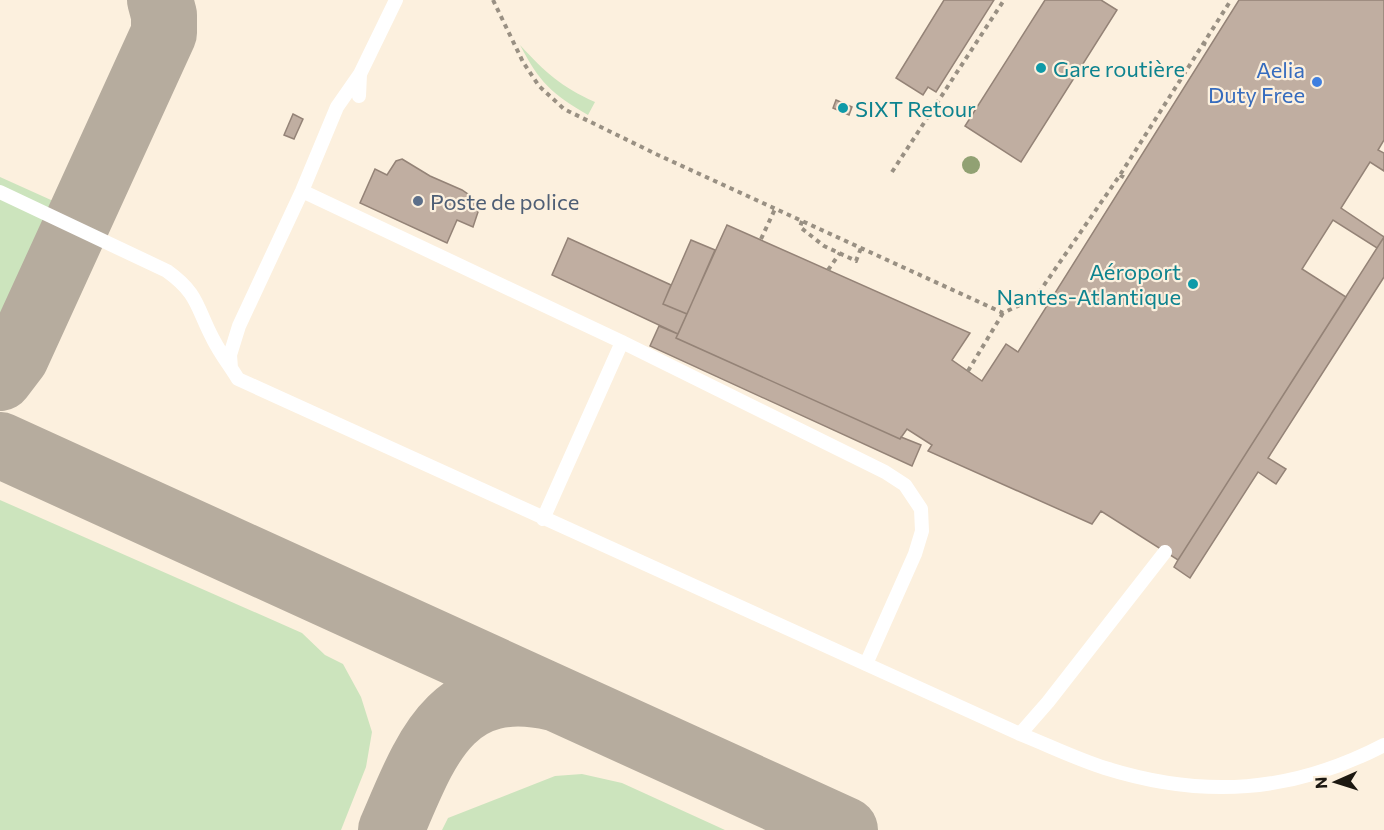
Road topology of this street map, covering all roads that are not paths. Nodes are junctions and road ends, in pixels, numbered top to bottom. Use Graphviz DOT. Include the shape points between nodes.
graph roads {
  1 [pos="396,0"];
  2 [pos="360,74"];
  3 [pos="358,96"];
  4 [pos="302,191"];
  5 [pos="0,192"];
  6 [pos="622,342"];
  7 [pos="231,368"];
  8 [pos="543,519"];
  9 [pos="1165,552"];
  10 [pos="866,664"];
  11 [pos="1020,734"];
  12 [pos="1384,745"];
  1 -- 2 [label="lane"];
  2 -- 3 [label="lane"];
  2 -- 4 [label="lane" via="337,106"];
  4 -- 6 [label="lane"];
  4 -- 7 [label="lane" via="239,326 230,355"];
  5 -- 7 [label="lane" via="181,281 195,297"];
  6 -- 8 [label="lane"];
  6 -- 10 [label="lane" via="905,485 921,509 922,531"];
  7 -- 8 [label="lane" via="238,379"];
  8 -- 10 [label="lane"];
  9 -- 11 [label="lane"];
  10 -- 11 [label="lane"];
  11 -- 12 [label="lane" via="1103,768 1203,788 1280,783 1352,762"];
}
